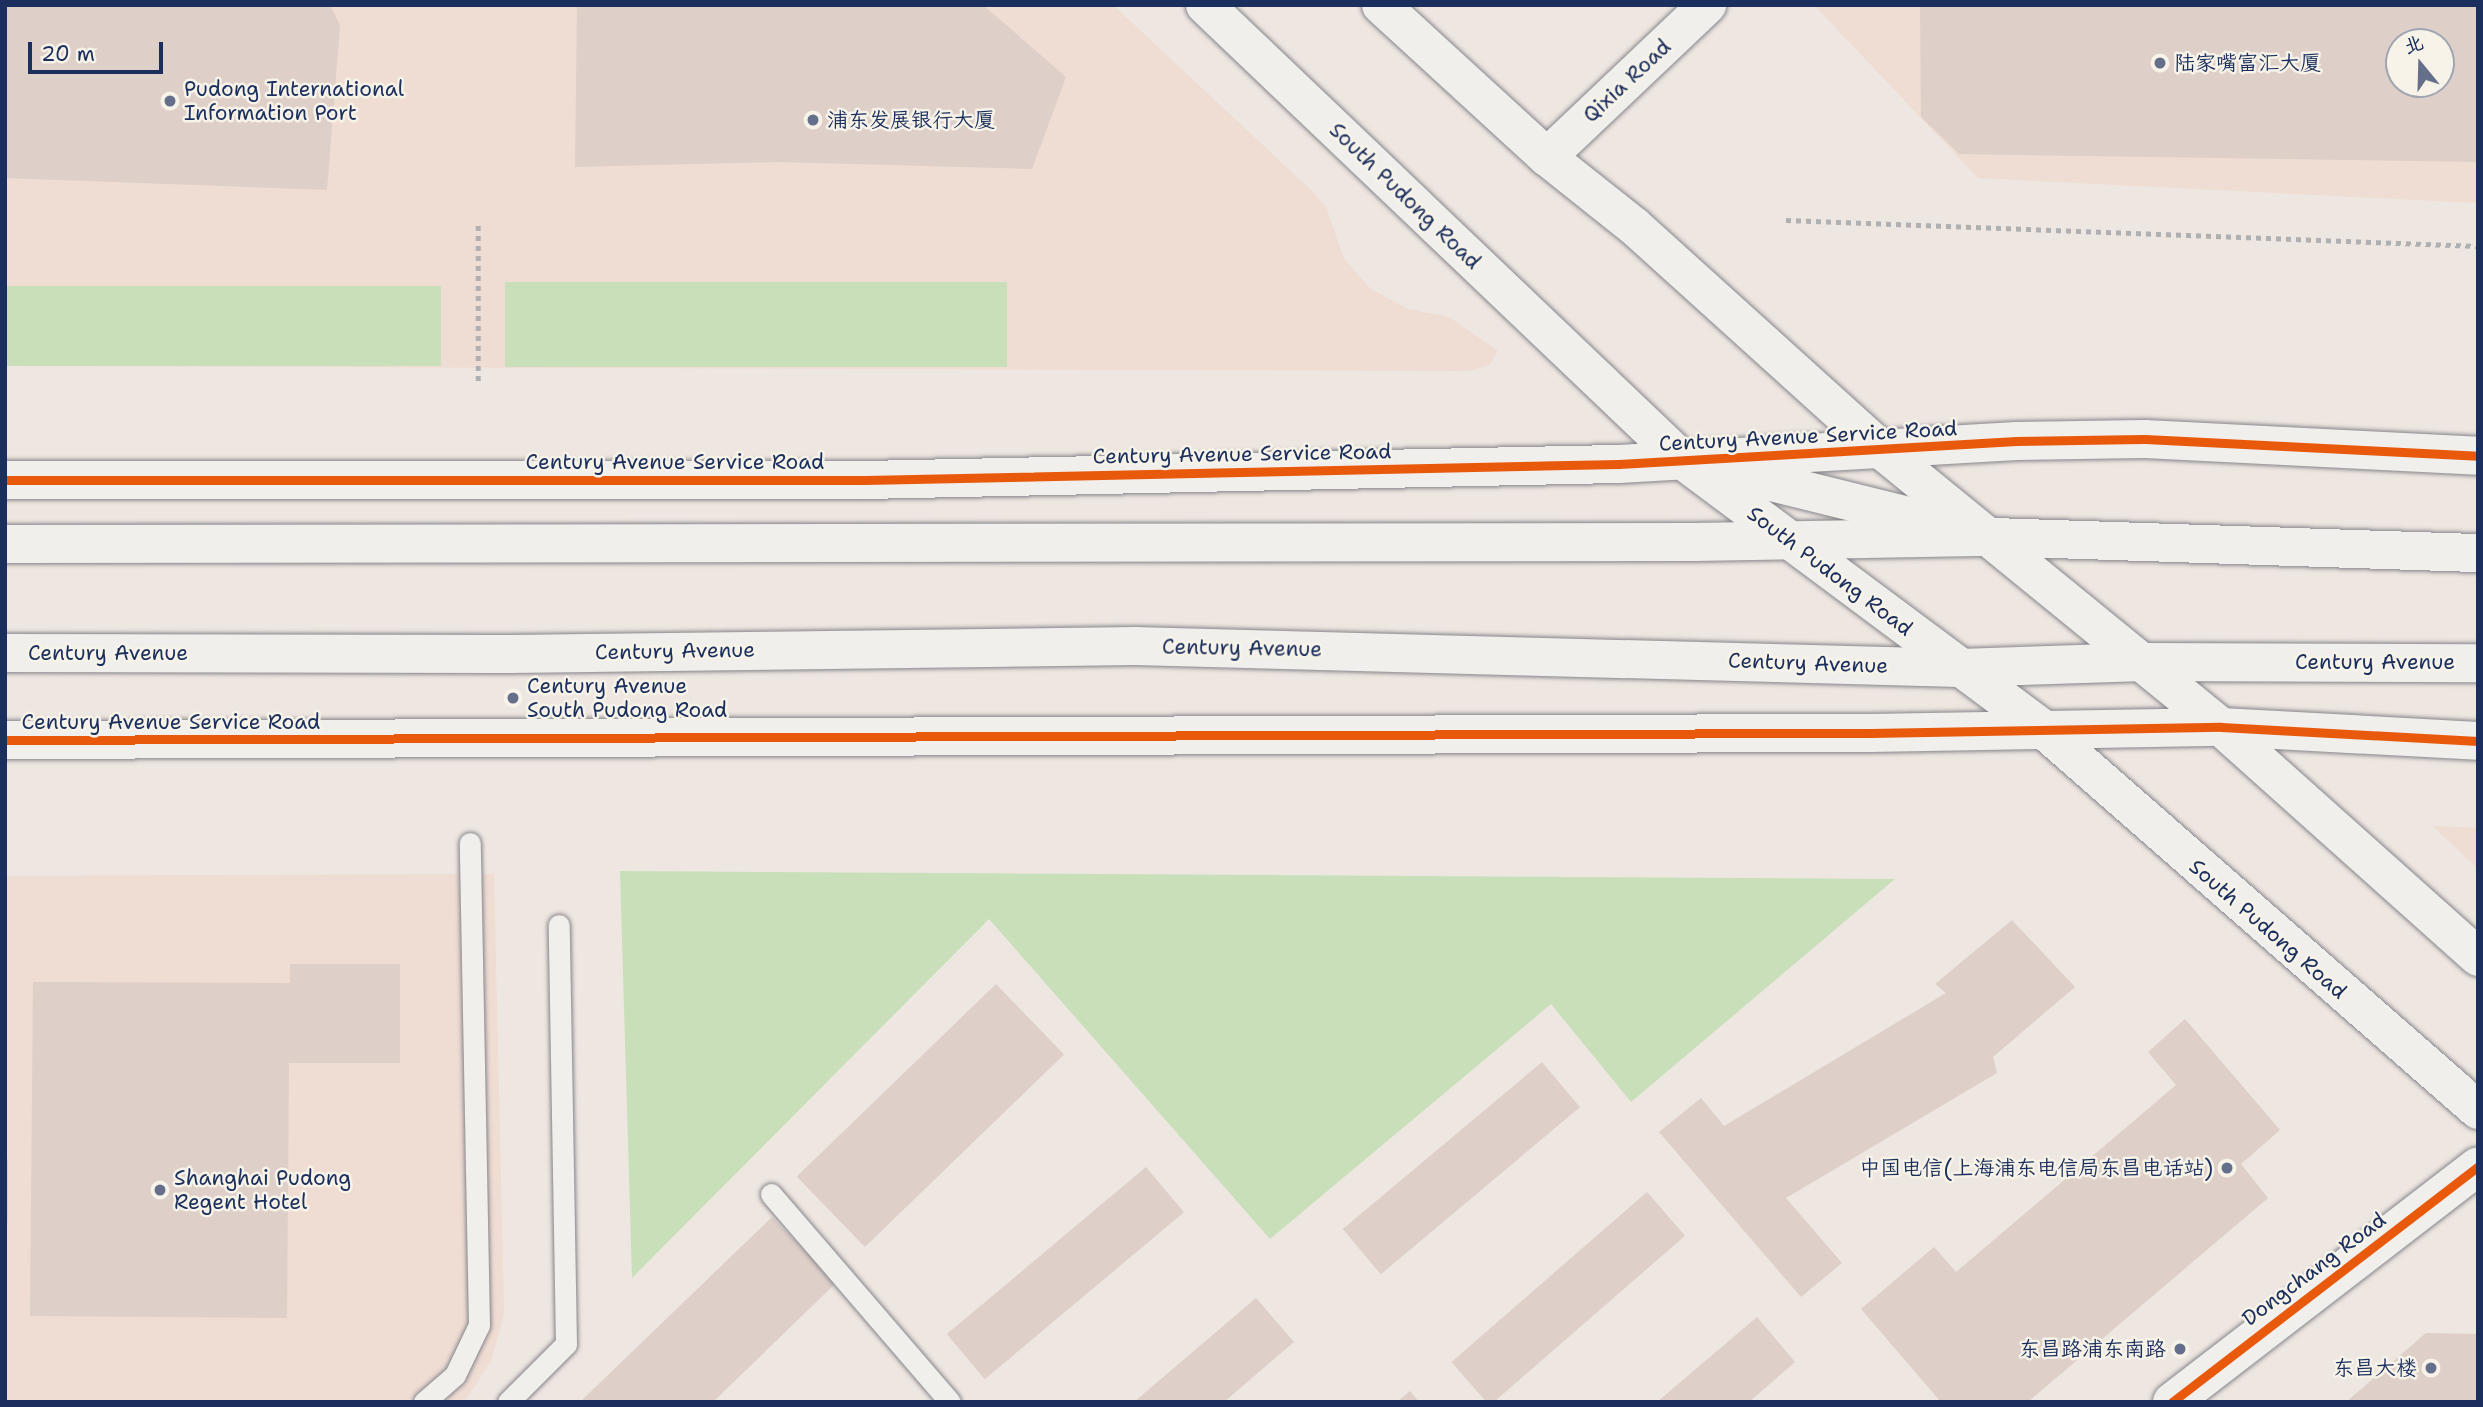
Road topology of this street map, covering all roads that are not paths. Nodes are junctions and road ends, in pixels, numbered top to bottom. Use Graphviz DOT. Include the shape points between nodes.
graph roads {
  1 [pos="1205,5"];
  2 [pos="1381,5"];
  3 [pos="1707,5"];
  4 [pos="1546,157"];
  5 [pos="1884,452"];
  6 [pos="2478,456"];
  7 [pos="1681,459"];
  8 [pos="5,480"];
  9 [pos="1993,537"];
  10 [pos="1790,541"];
  11 [pos="5,544"];
  12 [pos="2478,553"];
  13 [pos="5,653"];
  14 [pos="2142,662"];
  15 [pos="2478,663"];
  16 [pos="1960,668"];
  17 [pos="2221,727"];
  18 [pos="2044,730"];
  19 [pos="5,740"];
  20 [pos="2478,741"];
  21 [pos="470,843"];
  22 [pos="559,925"];
  23 [pos="2478,957"];
  24 [pos="2478,1110"];
  25 [pos="2478,1166"];
  26 [pos="771,1194"];
  27 [pos="424,1402"];
  28 [pos="508,1402"];
  29 [pos="950,1402"];
  30 [pos="2172,1402"];
  1 -- 7 [label="main road, South Pudong Road"];
  2 -- 4 [label="main road"];
  3 -- 4 [label="main road, Qixia Road"];
  4 -- 5 [label="main road" via="1635,227"];
  5 -- 6 [label="main road, Century Avenue Service Road" via="2016,441 2145,439"];
  5 -- 7 [label="main road, Century Avenue Service Road"];
  5 -- 9 [label="main road"];
  7 -- 8 [label="main road, Century Avenue Service Road" via="865,480"];
  7 -- 9 [label="main road, Century Avenue Service Road"];
  7 -- 10 [label="main road, South Pudong Road"];
  9 -- 10 [label="main road"];
  9 -- 12 [label="main road"];
  9 -- 14 [label="main road"];
  10 -- 11 [label="main road"];
  10 -- 16 [label="main road, South Pudong Road"];
  13 -- 16 [label="main road, Century Avenue" via="1135,646"];
  14 -- 15 [label="main road, Century Avenue"];
  14 -- 16 [label="main road, Century Avenue"];
  14 -- 17 [label="main road"];
  16 -- 18 [label="main road, South Pudong Road"];
  17 -- 18 [label="main road, Century Avenue Service Road"];
  17 -- 20 [label="main road, Century Avenue Service Road"];
  17 -- 23 [label="main road"];
  18 -- 19 [label="main road, Century Avenue Service Road"];
  18 -- 24 [label="main road, South Pudong Road"];
  21 -- 27 [label="lane" via="479,1325 455,1375"];
  22 -- 28 [label="lane" via="566,1344"];
  25 -- 30 [label="main road, Dongchang Road"];
  26 -- 29 [label="lane"];
}
